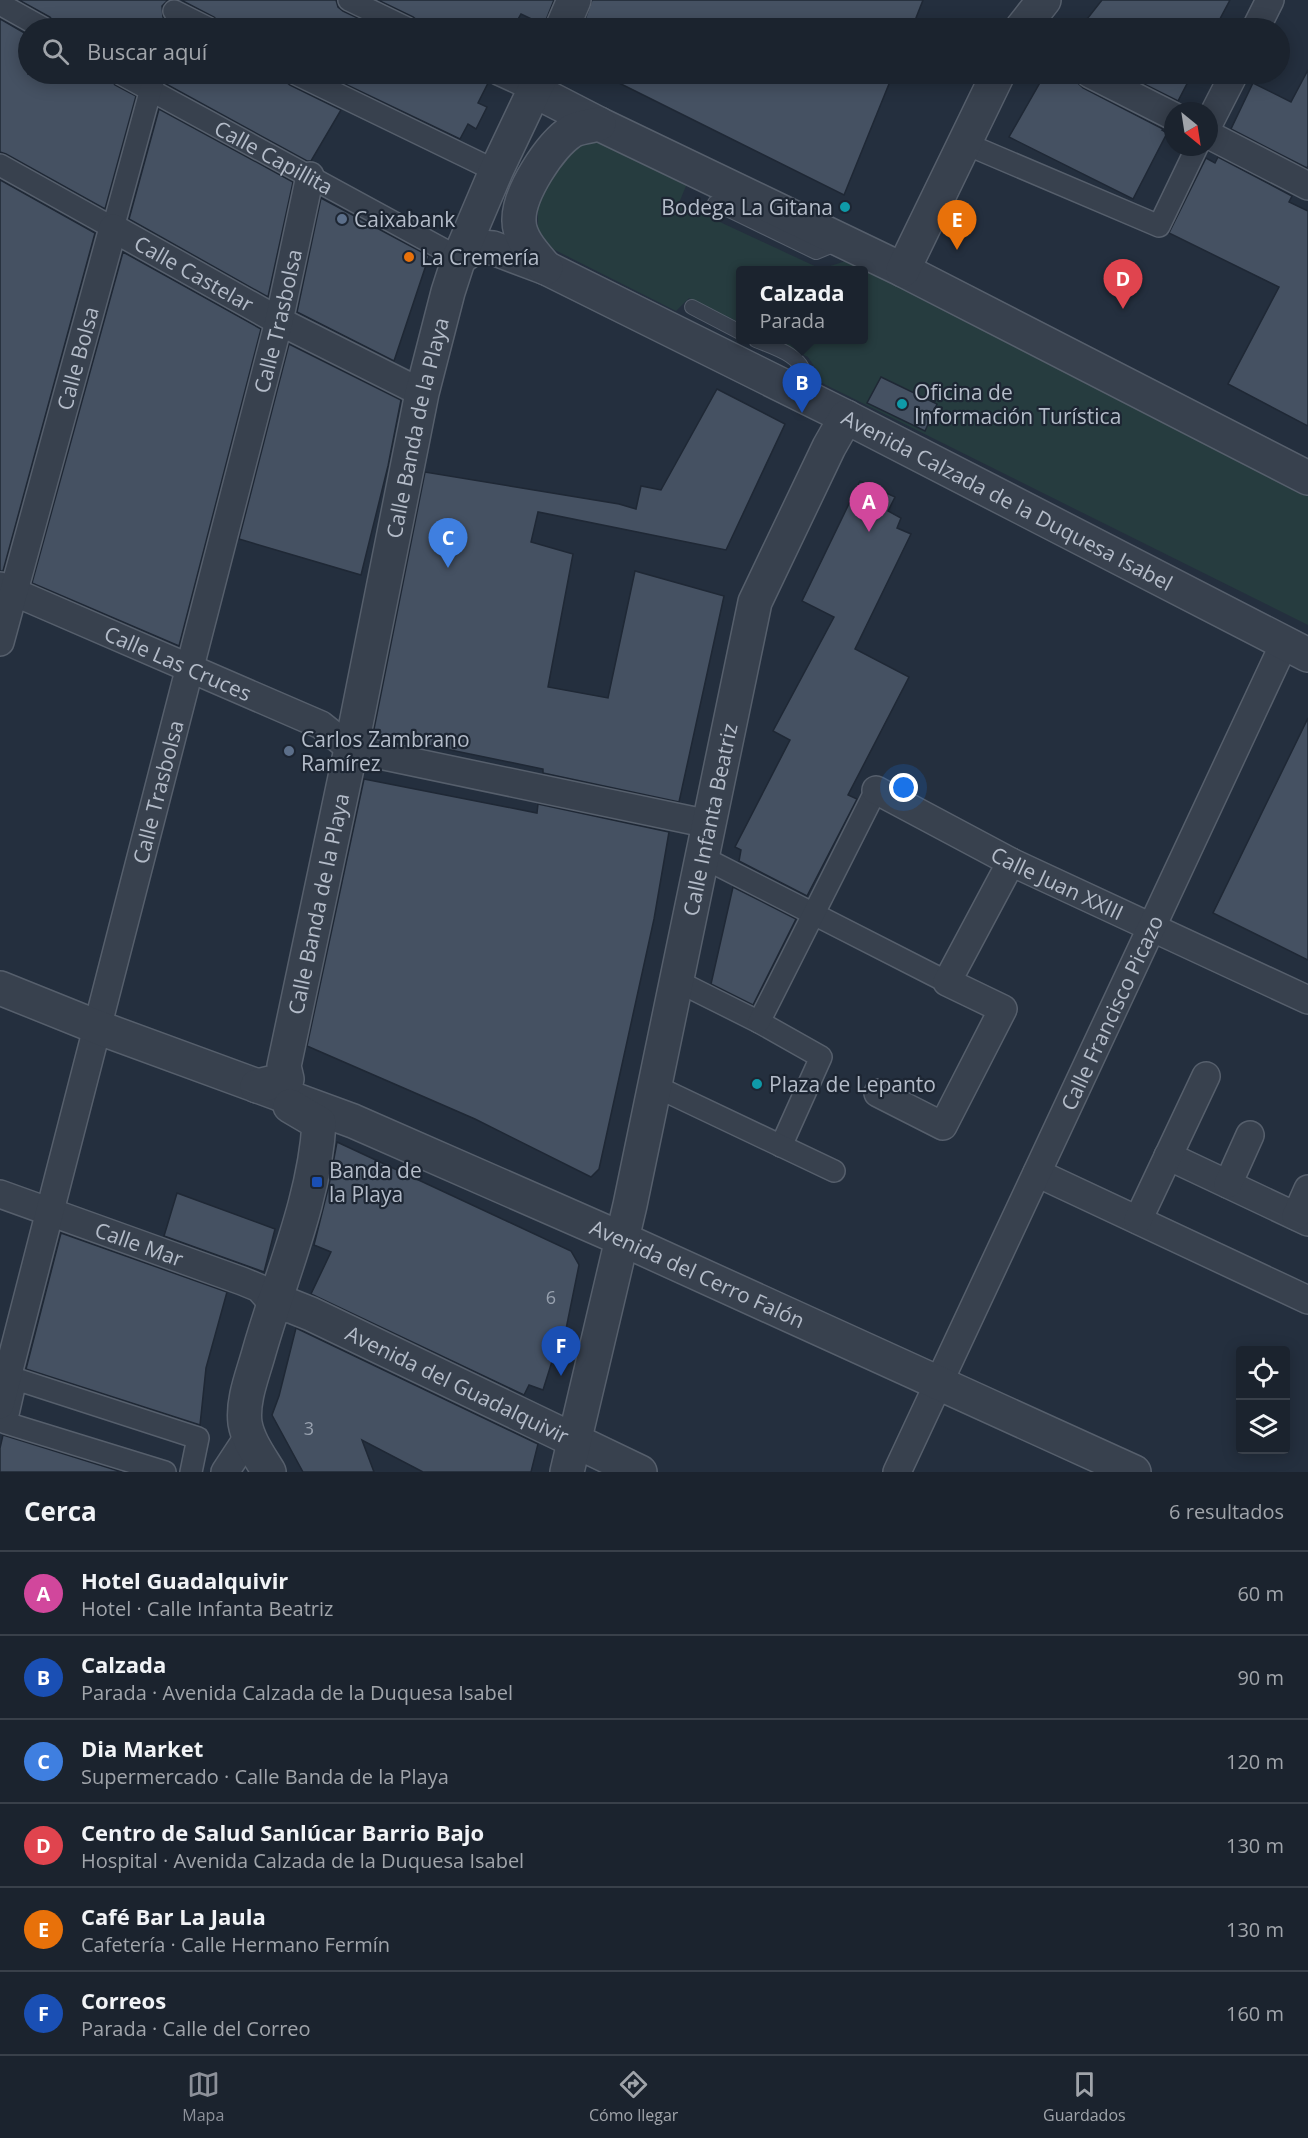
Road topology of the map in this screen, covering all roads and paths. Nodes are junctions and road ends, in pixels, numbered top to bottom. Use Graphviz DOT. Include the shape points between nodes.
graph roads {
  1 [pos="349,0"];
  2 [pos="574,0"];
  3 [pos="1044,0"];
  4 [pos="1270,0"];
  5 [pos="0,4"];
  6 [pos="25,18"];
  7 [pos="386,18"];
  8 [pos="566,18"];
  9 [pos="1030,18"];
  10 [pos="1261,18"];
  11 [pos="151,84"];
  12 [pos="155,84"];
  13 [pos="317,84"];
  14 [pos="537,84"];
  15 [pos="541,84"];
  16 [pos="993,84"];
  17 [pos="1110,84"];
  18 [pos="1229,84"];
  19 [pos="1218,105"];
  20 [pos="1164,111"];
  21 [pos="599,124"];
  22 [pos="1218,140"];
  23 [pos="964,143"];
  24 [pos="1193,156"];
  25 [pos="0,165"];
  26 [pos="496,171"];
  27 [pos="310,176"];
  28 [pos="1308,186"];
  29 [pos="715,203"];
  30 [pos="113,228"];
  31 [pos="843,241"];
  32 [pos="459,258"];
  33 [pos="546,268"];
  34 [pos="903,270"];
  35 [pos="692,307"];
  36 [pos="279,321"];
  37 [pos="736,329"];
  38 [pos="766,344"];
  39 [pos="422,393"];
  40 [pos="804,397"];
  41 [pos="846,417"];
  42 [pos="1308,478"];
  43 [pos="6,589"];
  44 [pos="0,642"];
  45 [pos="1296,649"];
  46 [pos="190,669"];
  47 [pos="351,749"];
  48 [pos="876,790"];
  49 [pos="709,824"];
  50 [pos="702,857"];
  51 [pos="1011,862"];
  52 [pos="813,914"];
  53 [pos="1152,926"];
  54 [pos="677,981"];
  55 [pos="947,982"];
  56 [pos="0,988"];
  57 [pos="1308,1000"];
  58 [pos="759,1022"];
  59 [pos="97,1027"];
  60 [pos="1206,1076"];
  61 [pos="257,1086"];
  62 [pos="655,1086"];
  63 [pos="878,1093"];
  64 [pos="1250,1135"];
  65 [pos="781,1146"];
  66 [pos="1168,1156"];
  67 [pos="834,1171"];
  68 [pos="1037,1173"];
  69 [pos="1228,1184"];
  70 [pos="1308,1189"];
  71 [pos="0,1194"];
  72 [pos="49,1211"];
  73 [pos="1302,1219"];
  74 [pos="1138,1220"];
  75 [pos="622,1239"];
  76 [pos="1308,1300"];
  77 [pos="273,1304"];
  78 [pos="938,1382"];
  79 [pos="0,1405"];
  80 [pos="248,1437"];
  81 [pos="574,1440"];
  82 [pos="165,1472"];
  83 [pos="191,1472"];
  84 [pos="225,1472"];
  85 [pos="269,1472"];
  86 [pos="567,1472"];
  87 [pos="640,1472"];
  88 [pos="897,1472"];
  89 [pos="1134,1472"];
  1 -- 7 [label="street"];
  2 -- 8 [label="street"];
  3 -- 9 [label="street"];
  4 -- 10 [label="street"];
  5 -- 6 [label="street"];
  11 -- 30 [label="street, Calle Bolsa"];
  12 -- 27 [label="street, Calle Capillita"];
  13 -- 26 [label="street"];
  14 -- 26 [label="street, Calle Banda de la Playa"];
  15 -- 21 [label="street"];
  16 -- 23 [label="street"];
  17 -- 20 [label="street"];
  18 -- 19 [label="street"];
  21 -- 31 [label="street"];
  21 -- 33 [label="street, Avenida Calzada de la Duquesa Isabel" via="573,130 551,150 522,203 519,222 524,238"];
  22 -- 28 [label="street"];
  23 -- 24 [label="street" via="1159,226"];
  23 -- 34 [label="street"];
  25 -- 30 [label="street, Calle Castelar"];
  26 -- 32 [label="street, Calle Banda de la Playa"];
  27 -- 32 [label="street, Calle Capillita"];
  27 -- 36 [label="street, Calle Trasbolsa"];
  29 -- 31 [label="lane" via="816,252"];
  30 -- 36 [label="street, Calle Castelar"];
  30 -- 43 [label="street, Calle Bolsa"];
  31 -- 34 [label="street"];
  32 -- 33 [label="street, Avenida Calzada de la Duquesa Isabel" via="480,247 493,248"];
  32 -- 39 [label="street, Calle Banda de la Playa"];
  33 -- 40 [label="street, Avenida Calzada de la Duquesa Isabel"];
  34 -- 42 [label="street"];
  35 -- 37 [label="lane"];
  36 -- 39 [label="street, Calle Castelar"];
  36 -- 46 [label="street, Calle Trasbolsa"];
  38 -- 40 [label="lane" via="801,366"];
  39 -- 47 [label="street, Calle Banda de la Playa"];
  40 -- 41 [label="street, Avenida Calzada de la Duquesa Isabel"];
  41 -- 45 [label="street, Avenida Calzada de la Duquesa Isabel"];
  41 -- 49 [label="street, Calle Infanta Beatriz" via="755,602"];
  43 -- 44 [label="street, Calle Bolsa"];
  43 -- 46 [label="street, Calle Las Cruces"];
  45 -- 53 [label="street, Calle Francisco Picazo"];
  46 -- 47 [label="street, Calle Las Cruces" via="321,725"];
  46 -- 59 [label="street, Calle Trasbolsa"];
  47 -- 49 [label="street"];
  47 -- 61 [label="street, Calle Banda de la Playa" via="284,1066 287,1079"];
  48 -- 51 [label="street, Calle Juan XXIII"];
  48 -- 52 [label="street"];
  49 -- 50 [label="street, Calle Infanta Beatriz"];
  50 -- 52 [label="street"];
  50 -- 54 [label="street, Calle Infanta Beatriz"];
  51 -- 53 [label="street, Calle Juan XXIII"];
  51 -- 55 [label="street"];
  52 -- 55 [label="street"];
  52 -- 58 [label="street"];
  53 -- 57 [label="street, Calle Juan XXIII"];
  53 -- 68 [label="street, Calle Francisco Picazo"];
  54 -- 58 [label="street"];
  54 -- 62 [label="street, Calle Infanta Beatriz"];
  55 -- 63 [label="street" via="1003,1009 943,1126"];
  56 -- 59 [label="street"];
  58 -- 65 [label="street" via="821,1057"];
  59 -- 61 [label="street"];
  59 -- 72 [label="street, Calle Trasbolsa"];
  60 -- 66 [label="street"];
  61 -- 75 [label="street, Avenida del Cerro Falón" via="353,1121"];
  61 -- 77 [label="street" via="319,1123 317,1153"];
  62 -- 65 [label="street"];
  62 -- 75 [label="street, Calle Infanta Beatriz"];
  64 -- 69 [label="street"];
  65 -- 67 [label="street"];
  66 -- 69 [label="street"];
  66 -- 74 [label="street"];
  68 -- 74 [label="street"];
  68 -- 78 [label="street, Calle Francisco Picazo"];
  69 -- 73 [label="street"];
  70 -- 73 [label="street"];
  71 -- 72 [label="street, Calle Mar"];
  72 -- 77 [label="street, Calle Mar" via="260,1288"];
  72 -- 79 [label="street, Calle Trasbolsa"];
  74 -- 76 [label="street"];
  75 -- 78 [label="street, Avenida del Cerro Falón"];
  75 -- 81 [label="street, Calle Infanta Beatriz"];
  77 -- 80 [label="street" via="245,1405"];
  77 -- 81 [label="street, Avenida del Guadalquivir" via="311,1314"];
  78 -- 88 [label="street, Calle Francisco Picazo"];
  78 -- 89 [label="street, Avenida del Cerro Falón"];
  80 -- 84 [label="street"];
  80 -- 85 [label="street"];
  81 -- 86 [label="street, Calle Infanta Beatriz"];
  81 -- 87 [label="street, Avenida del Guadalquivir"];
  82 -- 83 [label="street" via="6,1423 16,1379 198,1438"];
}
